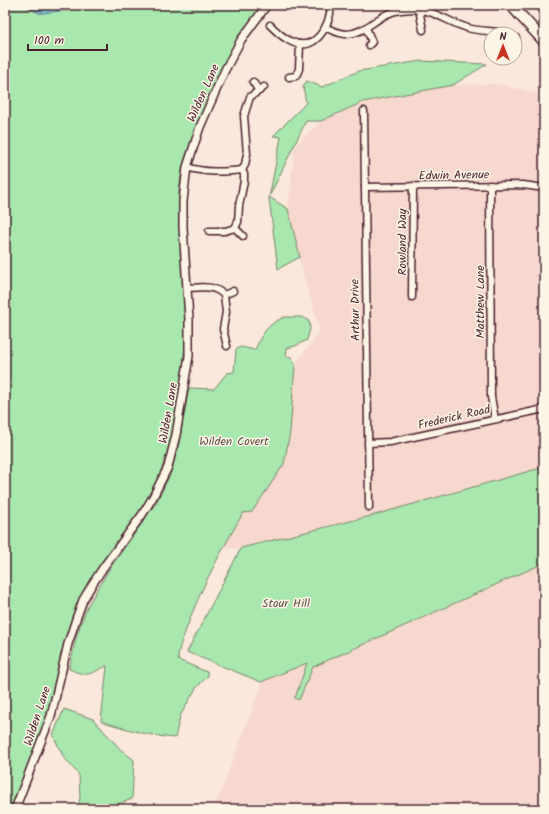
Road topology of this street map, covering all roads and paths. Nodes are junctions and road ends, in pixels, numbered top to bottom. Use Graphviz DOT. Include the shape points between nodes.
graph roads {
  1 [pos="267,5"];
  2 [pos="331,5"];
  3 [pos="505,5"];
  4 [pos="511,5"];
  5 [pos="419,9"];
  6 [pos="270,25"];
  7 [pos="326,28"];
  8 [pos="366,28"];
  9 [pos="423,30"];
  10 [pos="483,30"];
  11 [pos="534,30"];
  12 [pos="544,41"];
  13 [pos="373,43"];
  14 [pos="300,44"];
  15 [pos="289,77"];
  16 [pos="253,82"];
  17 [pos="364,111"];
  18 [pos="187,167"];
  19 [pos="242,170"];
  20 [pos="490,185"];
  21 [pos="413,186"];
  22 [pos="364,187"];
  23 [pos="544,188"];
  24 [pos="236,228"];
  25 [pos="209,231"];
  26 [pos="243,236"];
  27 [pos="188,288"];
  28 [pos="233,292"];
  29 [pos="224,295"];
  30 [pos="412,297"];
  31 [pos="227,346"];
  32 [pos="544,409"];
  33 [pos="495,419"];
  34 [pos="368,443"];
  35 [pos="369,507"];
  36 [pos="15,809"];
  1 -- 18 [label="street, Wilden Lane" via="224,70 200,127"];
  2 -- 7 [label="street"];
  3 -- 11 [label="highway"];
  4 -- 11 [label="highway"];
  5 -- 8 [label="street" via="387,14"];
  5 -- 9 [label="street"];
  5 -- 10 [label="street" via="433,12 458,25"];
  6 -- 14 [label="street" via="281,36"];
  7 -- 8 [label="street" via="346,34"];
  7 -- 14 [label="street" via="319,37"];
  8 -- 13 [label="street"];
  11 -- 12 [label="highway"];
  14 -- 15 [label="street" via="298,78"];
  16 -- 19 [label="street" via="262,89 250,97 244,116 247,154"];
  17 -- 22 [label="street, Arthur Drive"];
  18 -- 19 [label="street" via="206,171"];
  18 -- 27 [label="street, Wilden Lane" via="183,227"];
  19 -- 24 [label="street" via="244,181"];
  20 -- 21 [label="street, Edwin Avenue"];
  20 -- 23 [label="street, Edwin Avenue"];
  20 -- 33 [label="street, Matthew Lane" via="491,397"];
  21 -- 22 [label="street, Edwin Avenue"];
  21 -- 30 [label="street, Rowland Way"];
  22 -- 34 [label="street, Arthur Drive"];
  24 -- 25 [label="street"];
  24 -- 26 [label="street"];
  27 -- 29 [label="street" via="215,288"];
  27 -- 36 [label="street, Wilden Lane" via="187,368 168,467 142,515 105,565 84,600 68,644 51,716"];
  28 -- 29 [label="street"];
  29 -- 31 [label="street" via="226,312 223,329"];
  32 -- 33 [label="street, Frederick Road"];
  33 -- 34 [label="street, Frederick Road" via="390,442"];
  34 -- 35 [label="street, Arthur Drive"];
}
